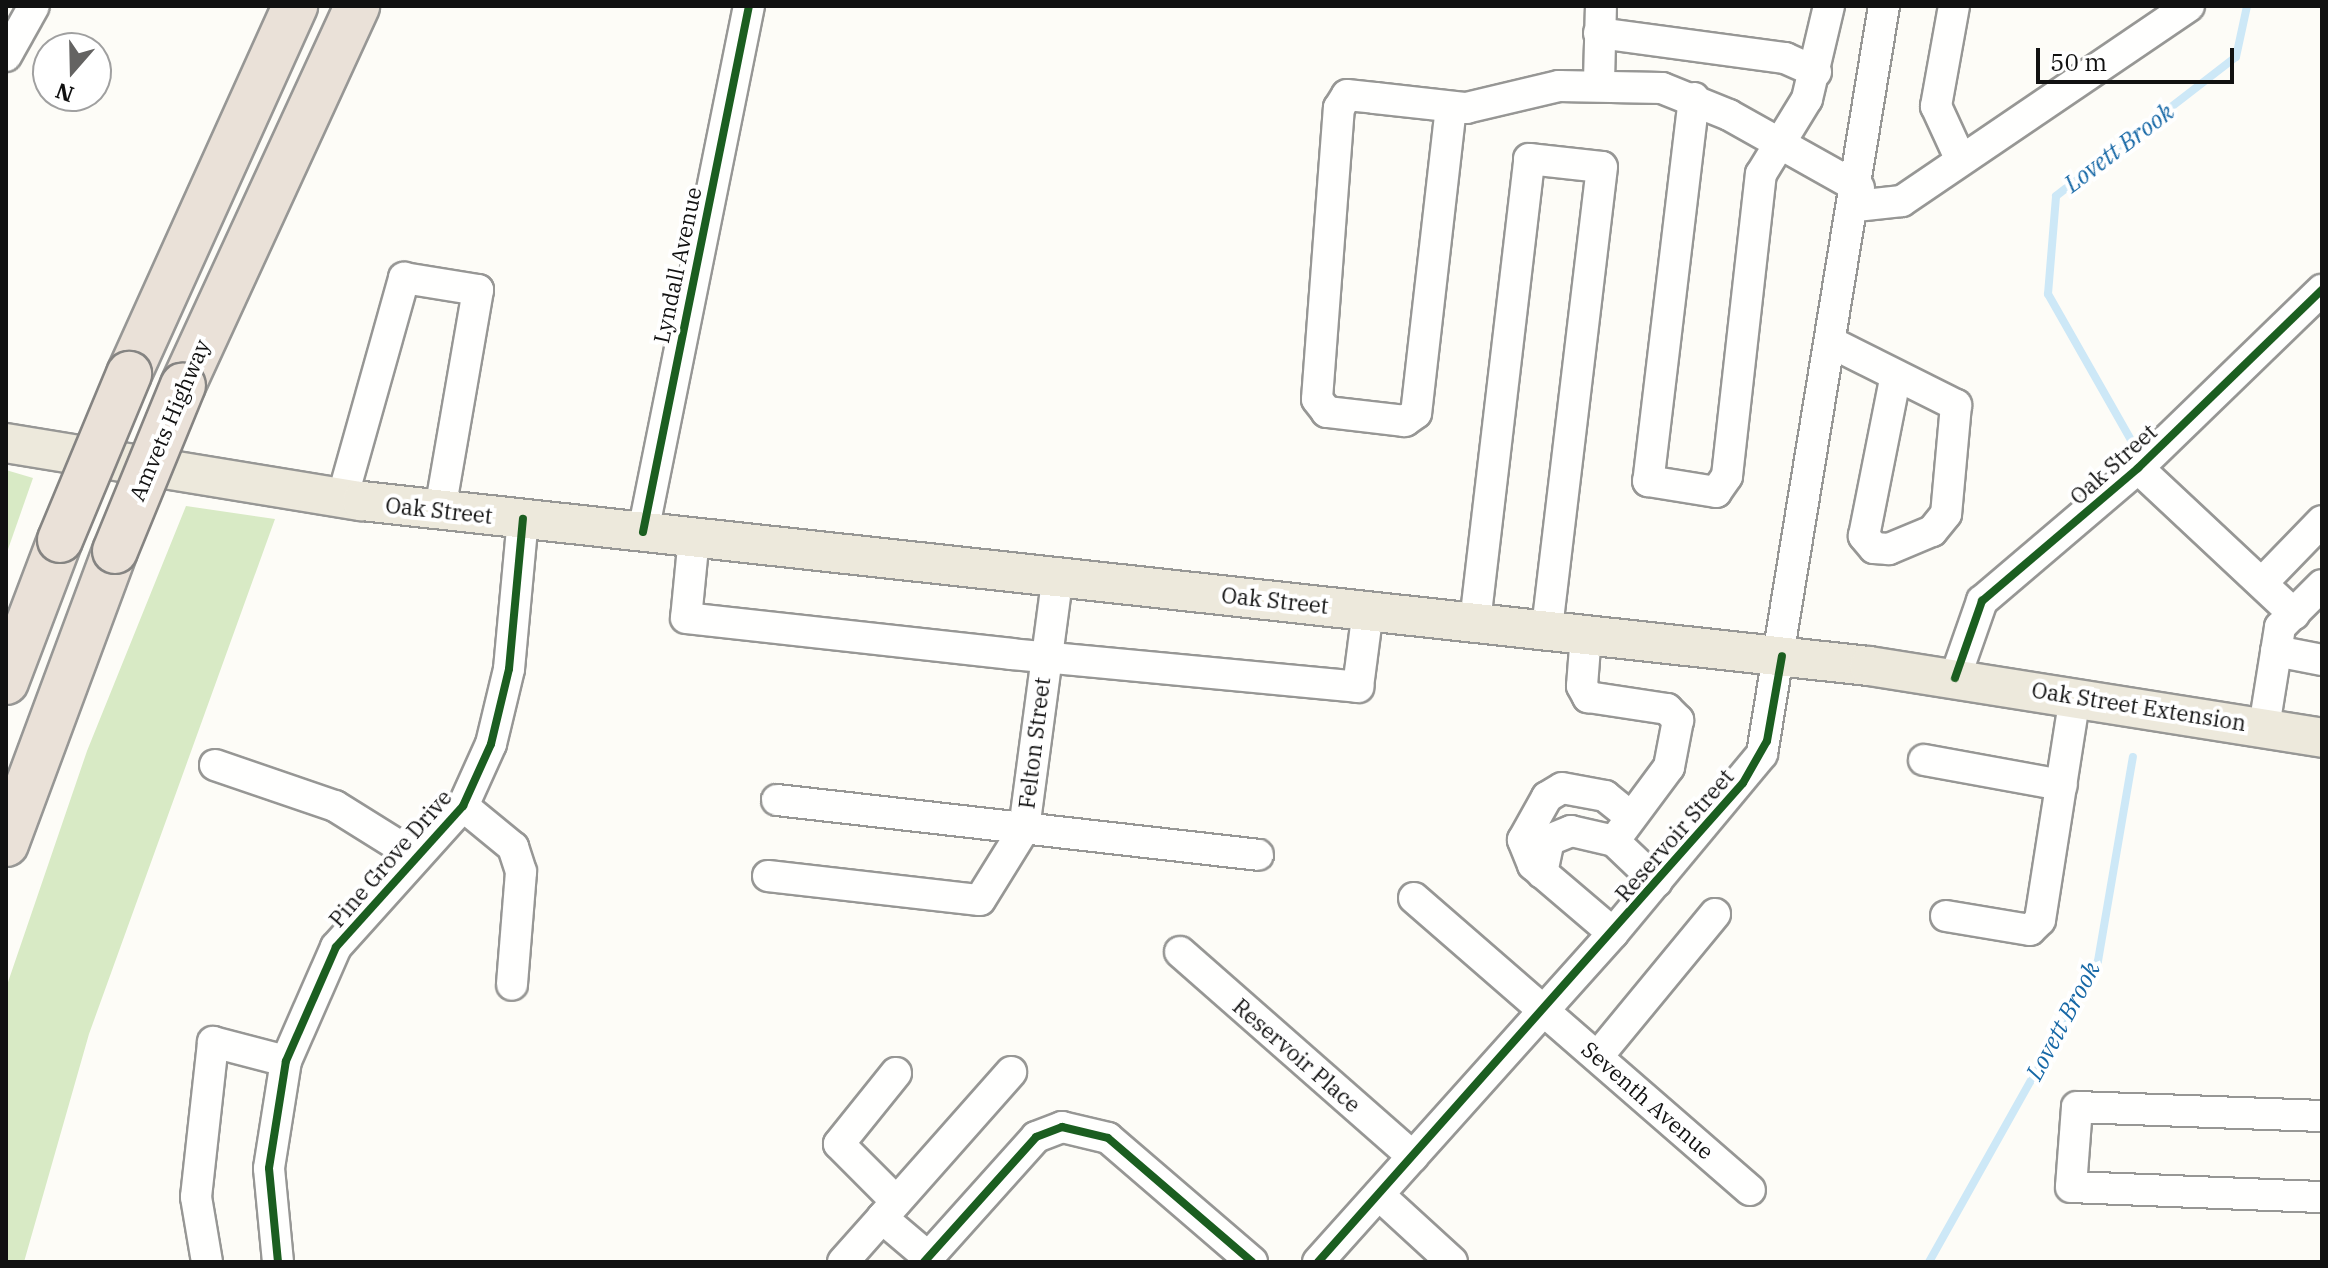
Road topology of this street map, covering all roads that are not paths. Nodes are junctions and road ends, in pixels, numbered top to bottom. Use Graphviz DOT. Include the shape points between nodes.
graph roads {
  1 [pos="12,6"];
  2 [pos="34,6"];
  3 [pos="295,6"];
  4 [pos="357,6"];
  5 [pos="749,6"];
  6 [pos="1829,6"];
  7 [pos="1884,6"];
  8 [pos="1954,6"];
  9 [pos="2189,6"];
  10 [pos="6,17"];
  11 [pos="1600,20"];
  12 [pos="6,56"];
  13 [pos="1816,72"];
  14 [pos="1599,81"];
  15 [pos="1694,98"];
  16 [pos="1451,107"];
  17 [pos="1777,142"];
  18 [pos="1959,156"];
  19 [pos="1858,197"];
  20 [pos="2322,290"];
  21 [pos="1832,343"];
  22 [pos="1895,380"];
  23 [pos="6,429"];
  24 [pos="6,443"];
  25 [pos="58,447"];
  26 [pos="2138,468"];
  27 [pos="342,499"];
  28 [pos="440,510"];
  29 [pos="523,519"];
  30 [pos="2322,521"];
  31 [pos="643,532"];
  32 [pos="694,537"];
  33 [pos="1058,575"];
  34 [pos="2262,583"];
  35 [pos="2322,585"];
  36 [pos="1368,610"];
  37 [pos="2294,614"];
  38 [pos="1475,622"];
  39 [pos="1547,630"];
  40 [pos="1586,634"];
  41 [pos="2276,651"];
  42 [pos="1046,655"];
  43 [pos="1782,656"];
  44 [pos="2322,660"];
  45 [pos="1955,678"];
  46 [pos="6,682"];
  47 [pos="2075,696"];
  48 [pos="2264,727"];
  49 [pos="2322,738"];
  50 [pos="1924,760"];
  51 [pos="215,765"];
  52 [pos="2062,785"];
  53 [pos="777,800"];
  54 [pos="463,806"];
  55 [pos="1622,828"];
  56 [pos="1024,829"];
  57 [pos="6,844"];
  58 [pos="1258,855"];
  59 [pos="415,856"];
  60 [pos="1542,873"];
  61 [pos="768,876"];
  62 [pos="1657,882"];
  63 [pos="1414,898"];
  64 [pos="1715,914"];
  65 [pos="1946,916"];
  66 [pos="1613,933"];
  67 [pos="1180,952"];
  68 [pos="512,985"];
  69 [pos="1544,1011"];
  70 [pos="1598,1056"];
  71 [pos="286,1061"];
  72 [pos="1011,1072"];
  73 [pos="896,1073"];
  74 [pos="2322,1116"];
  75 [pos="1413,1157"];
  76 [pos="1750,1190"];
  77 [pos="1379,1195"];
  78 [pos="2322,1197"];
  79 [pos="889,1210"];
  80 [pos="926,1260"];
  81 [pos="207,1262"];
  82 [pos="278,1262"];
  83 [pos="843,1262"];
  84 [pos="1252,1262"];
  85 [pos="1318,1262"];
  86 [pos="1452,1262"];
  1 -- 10 [label="street"];
  2 -- 12 [label="street"];
  3 -- 46 [label="highway, bridge" via="129,374"];
  4 -- 57 [label="highway, Amvets Highway, bridge" via="183,385"];
  5 -- 31 [label="street, Lyndall Avenue"];
  6 -- 13 [label="street"];
  7 -- 19 [label="street, Reservoir Street"];
  8 -- 18 [label="street" via="1936,106"];
  9 -- 18 [label="street"];
  11 -- 13 [label="street" via="1785,58"];
  11 -- 14 [label="street"];
  13 -- 17 [label="street"];
  14 -- 15 [label="street"];
  14 -- 16 [label="street" via="1492,106"];
  15 -- 17 [label="street"];
  15 -- 17 [label="street" via="1648,470 1655,486 1724,489 1761,174"];
  16 -- 16 [label="street" via="1347,95 1339,108 1317,399 1327,412 1405,421 1416,413"];
  17 -- 19 [label="street"];
  18 -- 19 [label="street" via="1902,201"];
  19 -- 21 [label="street, Reservoir Street"];
  20 -- 26 [label="street, Oak Street"];
  21 -- 22 [label="street" via="1869,357"];
  21 -- 43 [label="street, Reservoir Street"];
  22 -- 22 [label="street" via="1956,405 1946,514 1932,531 1889,549 1874,548 1864,536"];
  23 -- 25 [label="main road, Oak Street"];
  24 -- 25 [label="main road, Oak Street"];
  25 -- 27 [label="main road, Oak Street"];
  26 -- 34 [label="street"];
  26 -- 45 [label="street, Oak Street" via="1982,601"];
  27 -- 28 [label="main road, Oak Street"];
  27 -- 28 [label="street" via="404,278 478,290"];
  28 -- 29 [label="main road, Oak Street"];
  29 -- 31 [label="main road, Oak Street"];
  29 -- 54 [label="street, Pine Grove Drive" via="509,669 491,744"];
  30 -- 34 [label="street"];
  31 -- 32 [label="main road, Oak Street"];
  32 -- 33 [label="main road, Oak Street"];
  32 -- 42 [label="street" via="686,618"];
  33 -- 36 [label="main road, Oak Street"];
  33 -- 42 [label="street, Felton Street"];
  34 -- 37 [label="street"];
  35 -- 37 [label="street"];
  36 -- 38 [label="main road, Oak Street"];
  36 -- 42 [label="street" via="1358,687"];
  37 -- 41 [label="street" via="2280,627"];
  38 -- 39 [label="main road, Oak Street"];
  38 -- 39 [label="street" via="1529,159 1602,167"];
  39 -- 40 [label="main road, Oak Street"];
  40 -- 43 [label="main road, Oak Street"];
  40 -- 55 [label="street" via="1582,686 1588,697 1667,709 1678,720 1669,767"];
  41 -- 44 [label="street"];
  41 -- 48 [label="street"];
  42 -- 56 [label="street, Felton Street"];
  43 -- 45 [label="main road, Oak Street"];
  43 -- 62 [label="street, Reservoir Street" via="1762,754"];
  45 -- 47 [label="main road, Oak Street Extension"];
  47 -- 48 [label="main road, Oak Street Extension"];
  47 -- 52 [label="street"];
  48 -- 49 [label="main road, Oak Street Extension"];
  50 -- 52 [label="street"];
  51 -- 59 [label="street" via="335,806"];
  52 -- 65 [label="street" via="2040,920 2030,930"];
  53 -- 56 [label="street"];
  54 -- 59 [label="street, Pine Grove Drive"];
  54 -- 68 [label="street" via="513,847 521,872"];
  55 -- 60 [label="street" via="1558,832 1545,847"];
  55 -- 60 [label="street" via="1596,792 1558,789 1523,840"];
  55 -- 62 [label="street"];
  56 -- 58 [label="street"];
  56 -- 61 [label="street, Felton Street" via="980,900"];
  59 -- 71 [label="street, Pine Grove Drive" via="336,947"];
  60 -- 66 [label="street"];
  62 -- 66 [label="street, Reservoir Street"];
  63 -- 69 [label="street, Seventh Avenue"];
  64 -- 70 [label="street"];
  66 -- 69 [label="street, Reservoir Street"];
  67 -- 75 [label="street, Reservoir Place"];
  69 -- 70 [label="street, Seventh Avenue"];
  69 -- 75 [label="street, Reservoir Street"];
  70 -- 76 [label="street, Seventh Avenue"];
  71 -- 81 [label="street" via="213,1042 196,1197"];
  71 -- 82 [label="street, Pine Grove Drive" via="269,1168"];
  72 -- 79 [label="street"];
  73 -- 79 [label="street" via="839,1144"];
  74 -- 78 [label="street" via="2077,1107 2071,1187"];
  75 -- 77 [label="street, Reservoir Street"];
  77 -- 85 [label="street, Reservoir Street"];
  77 -- 86 [label="street"];
  79 -- 80 [label="street"];
  79 -- 83 [label="street"];
  80 -- 84 [label="street" via="1036,1137 1075,1127 1108,1138"];
}
